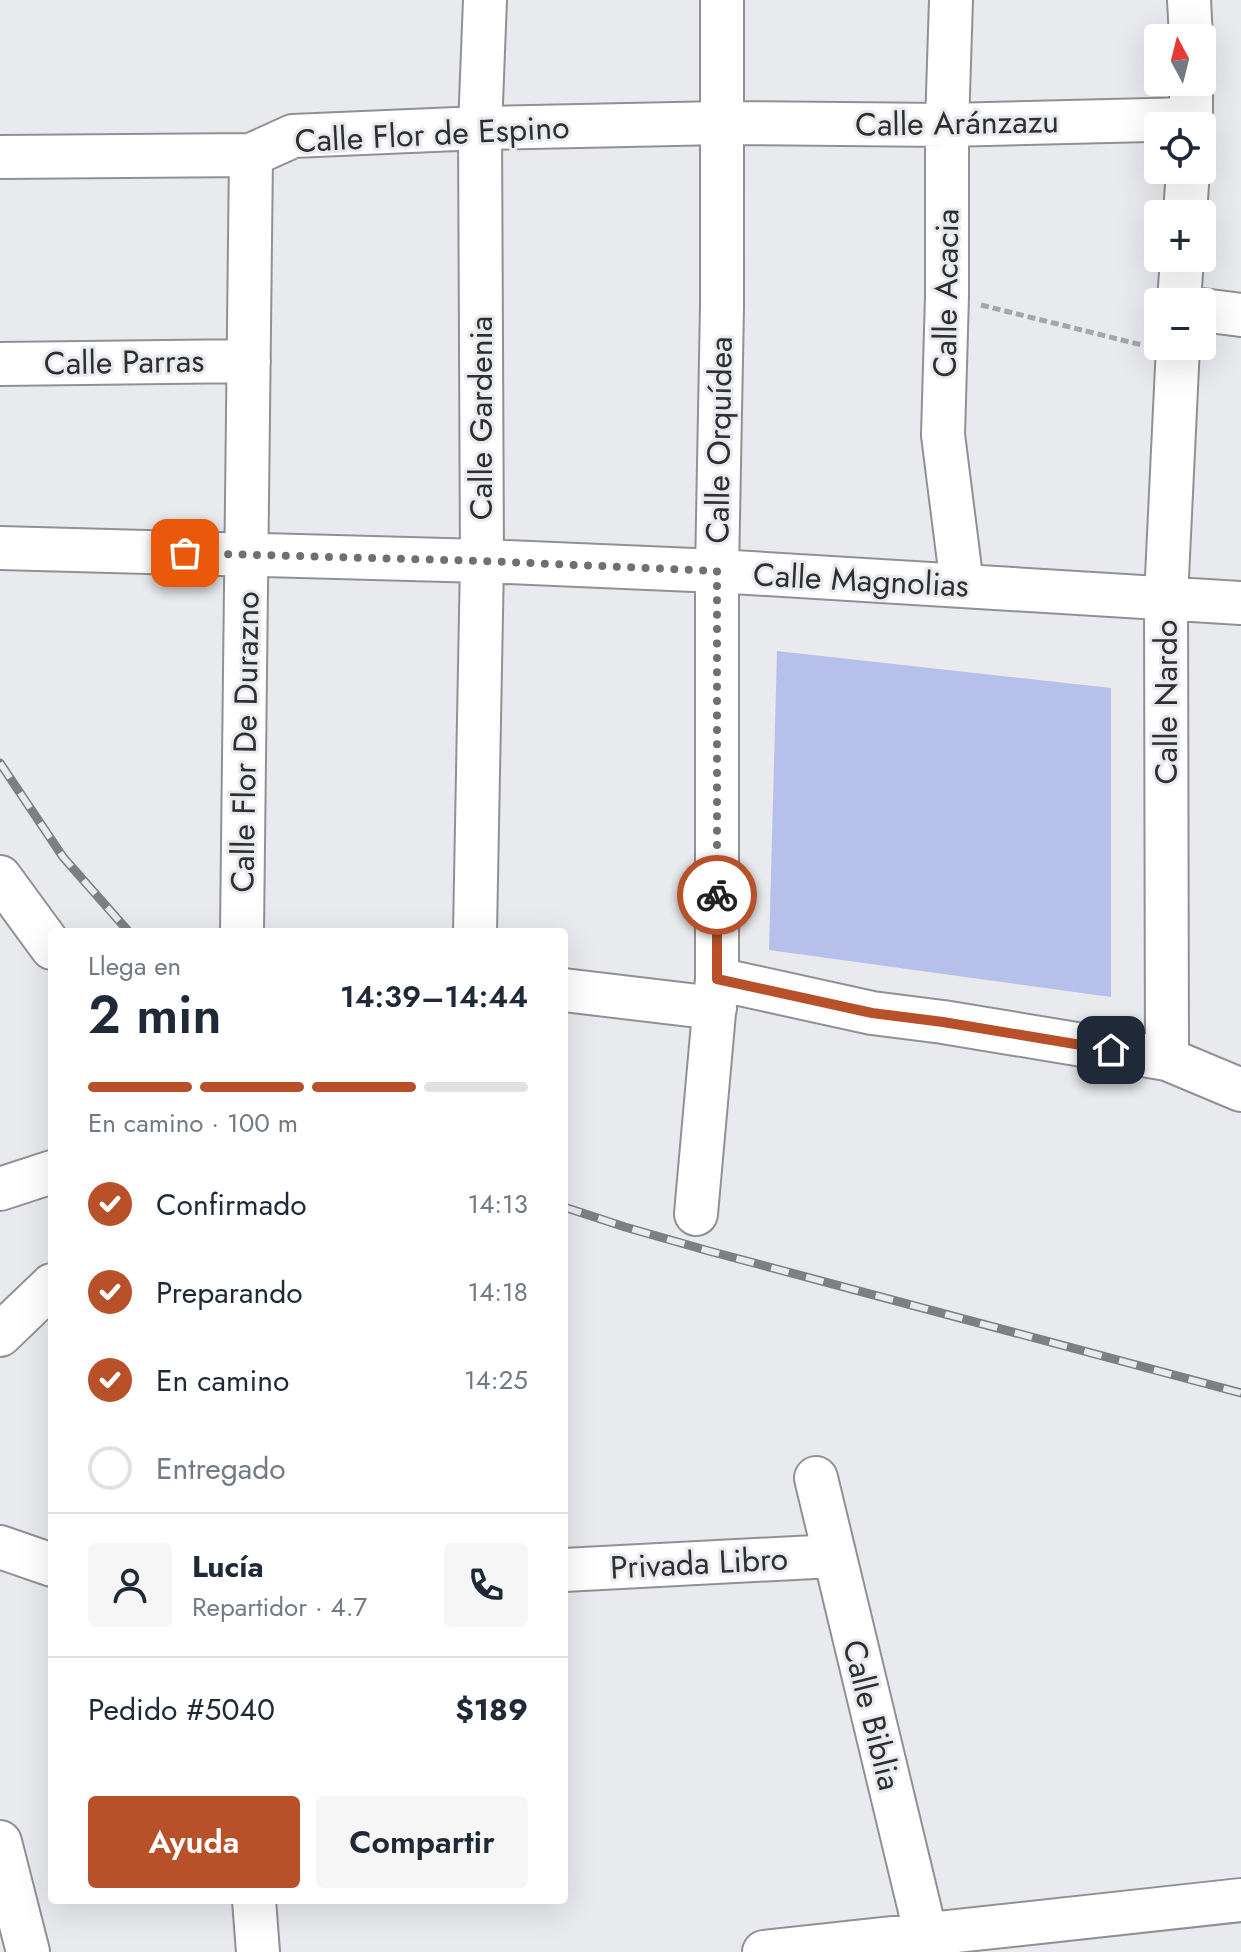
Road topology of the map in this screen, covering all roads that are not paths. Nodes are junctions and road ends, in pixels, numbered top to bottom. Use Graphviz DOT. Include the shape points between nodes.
graph roads {
  1 [pos="485,0"];
  2 [pos="722,0"];
  3 [pos="951,0"];
  4 [pos="1189,0"];
  5 [pos="1190,24"];
  6 [pos="1191,109"];
  7 [pos="722,123"];
  8 [pos="947,125"];
  9 [pos="480,128"];
  10 [pos="251,155"];
  11 [pos="0,157"];
  12 [pos="1216,312"];
  13 [pos="1241,315"];
  14 [pos="1178,360"];
  15 [pos="249,361"];
  16 [pos="0,364"];
  17 [pos="0,548"];
  18 [pos="247,555"];
  19 [pos="482,561"];
  20 [pos="717,571"];
  21 [pos="962,585"];
  22 [pos="1166,598"];
  23 [pos="1241,603"];
  24 [pos="0,877"];
  25 [pos="242,928"];
  26 [pos="475,928"];
  27 [pos="48,943"];
  28 [pos="568,990"];
  29 [pos="716,994"];
  30 [pos="1167,1059"];
  31 [pos="1241,1090"];
  32 [pos="48,1173"];
  33 [pos="0,1189"];
  34 [pos="696,1214"];
  35 [pos="47,1298"];
  36 [pos="0,1335"];
  37 [pos="816,1478"];
  38 [pos="0,1547"];
  39 [pos="833,1556"];
  40 [pos="48,1564"];
  41 [pos="568,1570"];
  42 [pos="0,1842"];
  43 [pos="1241,1900"];
  44 [pos="254,1904"];
  45 [pos="928,1943"];
  46 [pos="28,1952"];
  47 [pos="258,1952"];
  48 [pos="764,1952"];
  1 -- 9 [label="street, Calle Gardenia"];
  2 -- 7 [label="street, Calle Orquídea"];
  3 -- 8 [label="street, Calle Acacia"];
  4 -- 5 [label="street"];
  6 -- 8 [label="street, Calle Aránzazu"];
  7 -- 8 [label="street, Calle Aránzazu"];
  7 -- 9 [label="street, Calle Flor de Espino"];
  7 -- 20 [label="street, Calle Orquídea"];
  8 -- 21 [label="street, Calle Acacia" via="943,435"];
  9 -- 10 [label="street, Calle Flor de Espino" via="293,136"];
  9 -- 19 [label="street, Calle Gardenia"];
  10 -- 11 [label="street, Calle Flor de Espino"];
  10 -- 15 [label="street"];
  12 -- 13 [label="street"];
  14 -- 22 [label="street, Calle Nardo"];
  15 -- 16 [label="street, Calle Parras"];
  15 -- 18 [label="street, Calle Flor De Durazno"];
  17 -- 18 [label="street, Calle Magnolias"];
  18 -- 19 [label="street, Calle Magnolias"];
  18 -- 25 [label="street, Calle Flor De Durazno"];
  19 -- 20 [label="street, Calle Magnolias"];
  19 -- 26 [label="street, Calle Gardenia"];
  20 -- 21 [label="street, Calle Magnolias"];
  20 -- 29 [label="street, Calle Orquídea"];
  21 -- 22 [label="street, Calle Magnolias"];
  22 -- 23 [label="street, Calle Magnolias"];
  22 -- 30 [label="street, Calle Nardo"];
  24 -- 27 [label="street"];
  28 -- 29 [label="street"];
  29 -- 30 [label="street" via="943,1022"];
  29 -- 34 [label="street, Calle Orquídea"];
  30 -- 31 [label="street"];
  32 -- 33 [label="street"];
  35 -- 36 [label="street"];
  37 -- 39 [label="street, Calle Biblia"];
  38 -- 40 [label="street"];
  39 -- 41 [label="street, Privada Libro"];
  39 -- 45 [label="street, Calle Biblia"];
  42 -- 46 [label="street"];
  43 -- 45 [label="street"];
  44 -- 47 [label="street"];
  45 -- 48 [label="street"];
}
